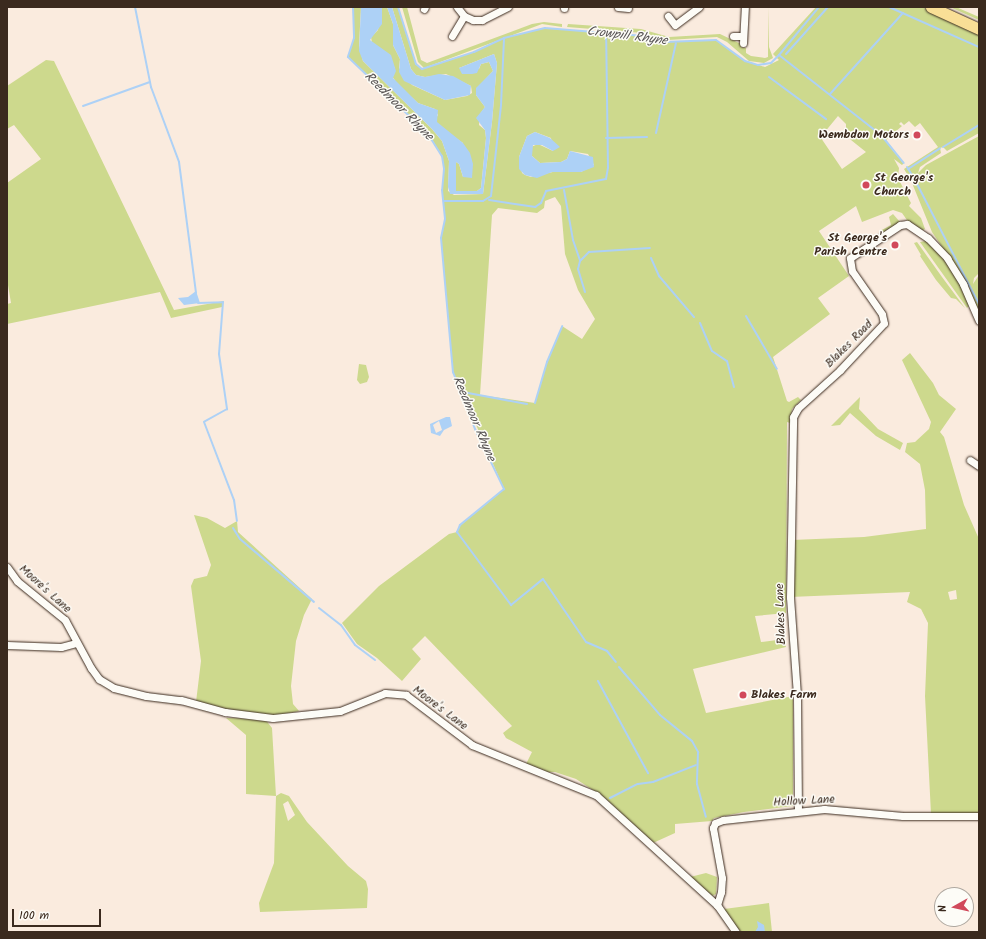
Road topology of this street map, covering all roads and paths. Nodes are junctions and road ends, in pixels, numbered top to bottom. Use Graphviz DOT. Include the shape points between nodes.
graph roads {
  1 [pos="457,7"];
  2 [pos="508,7"];
  3 [pos="618,7"];
  4 [pos="699,7"];
  5 [pos="745,7"];
  6 [pos="931,7"];
  7 [pos="628,8"];
  8 [pos="464,16"];
  9 [pos="668,16"];
  10 [pos="979,29"];
  11 [pos="452,36"];
  12 [pos="733,36"];
  13 [pos="979,322"];
  14 [pos="793,417"];
  15 [pos="970,460"];
  16 [pos="979,466"];
  17 [pos="7,568"];
  18 [pos="76,643"];
  19 [pos="7,645"];
  20 [pos="798,811"];
  21 [pos="979,816"];
  22 [pos="717,905"];
  23 [pos="736,932"];
  1 -- 8 [label="street"];
  2 -- 8 [label="street" via="482,20"];
  3 -- 7 [label="street"];
  4 -- 9 [label="street" via="677,27"];
  5 -- 12 [label="street" via="743,40"];
  6 -- 10 [label="main road"];
  8 -- 11 [label="street"];
  13 -- 14 [label="street, Blakes Road" via="963,284 947,258 928,238 907,224 894,228 850,258 852,271 882,314 884,323 840,370 809,397"];
  14 -- 20 [label="street, Blakes Lane" via="790,597 797,695"];
  15 -- 16 [label="street"];
  17 -- 18 [label="street, Moore's Lane" via="17,581 65,620"];
  18 -- 19 [label="street" via="61,647"];
  18 -- 22 [label="street, Moore's Lane" via="100,679 114,688 244,715 273,718 326,713 347,709 385,693 406,695 472,745 539,774 592,792"];
  20 -- 21 [label="street, Hollow Lane" via="824,809 903,816"];
  20 -- 22 [label="street, Hollow Lane" via="742,816 715,823 713,832 722,878 722,892"];
  22 -- 23 [label="street, Moore's Lane"];
}
